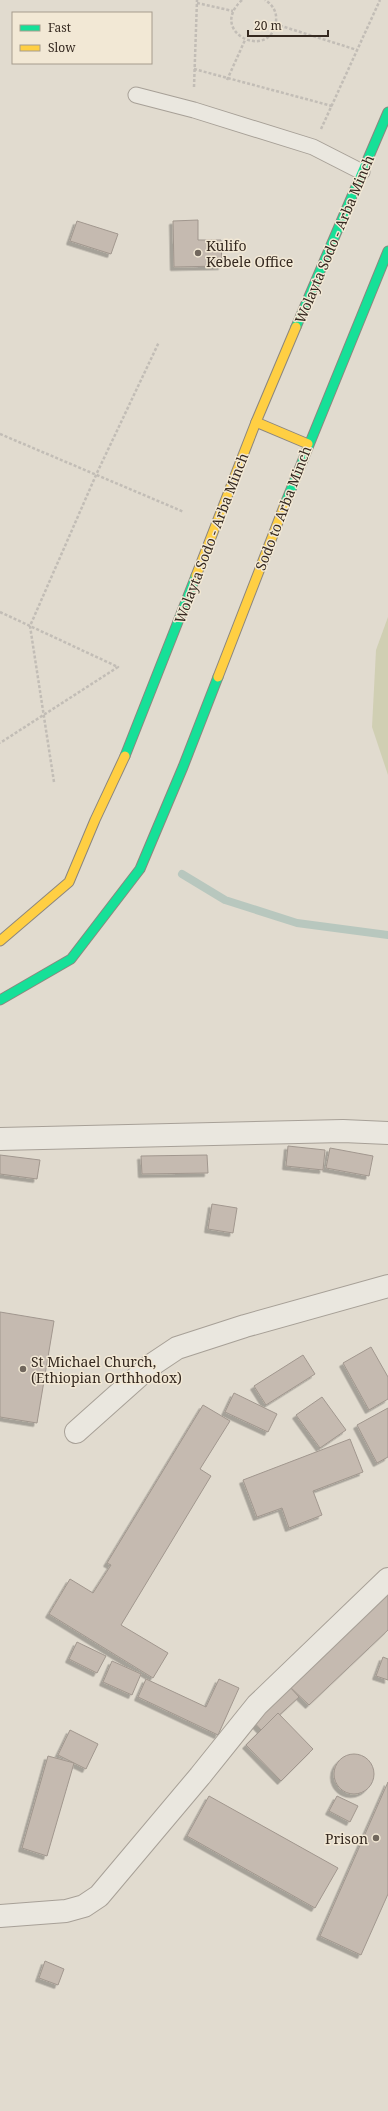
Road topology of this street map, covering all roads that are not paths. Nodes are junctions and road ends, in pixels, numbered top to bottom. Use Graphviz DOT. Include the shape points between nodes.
graph roads {
  1 [pos="136,95"];
  2 [pos="388,112"];
  3 [pos="362,172"];
  4 [pos="388,251"];
  5 [pos="256,422"];
  6 [pos="308,444"];
  7 [pos="0,940"];
  8 [pos="0,1000"];
  9 [pos="388,1133"];
  10 [pos="0,1139"];
  11 [pos="388,1286"];
  12 [pos="76,1432"];
  13 [pos="388,1579"];
  14 [pos="0,1916"];
  1 -- 3 [label="lane" via="313,147"];
  2 -- 3 [label="highway, Wolayta Sodo - Arba Minch"];
  3 -- 5 [label="highway, Wolayta Sodo - Arba Minch"];
  4 -- 6 [label="highway, Sodo to Arba Minch"];
  5 -- 6 [label="highway"];
  5 -- 7 [label="highway, Wolayta Sodo - Arba Minch" via="124,759 69,882"];
  6 -- 8 [label="highway, Sodo to Arba Minch" via="183,767 140,869 71,959"];
  9 -- 10 [label="street" via="335,1131"];
  11 -- 12 [label="street" via="177,1348 150,1366"];
  13 -- 14 [label="street" via="257,1705 99,1896 84,1906 66,1911"];
}
